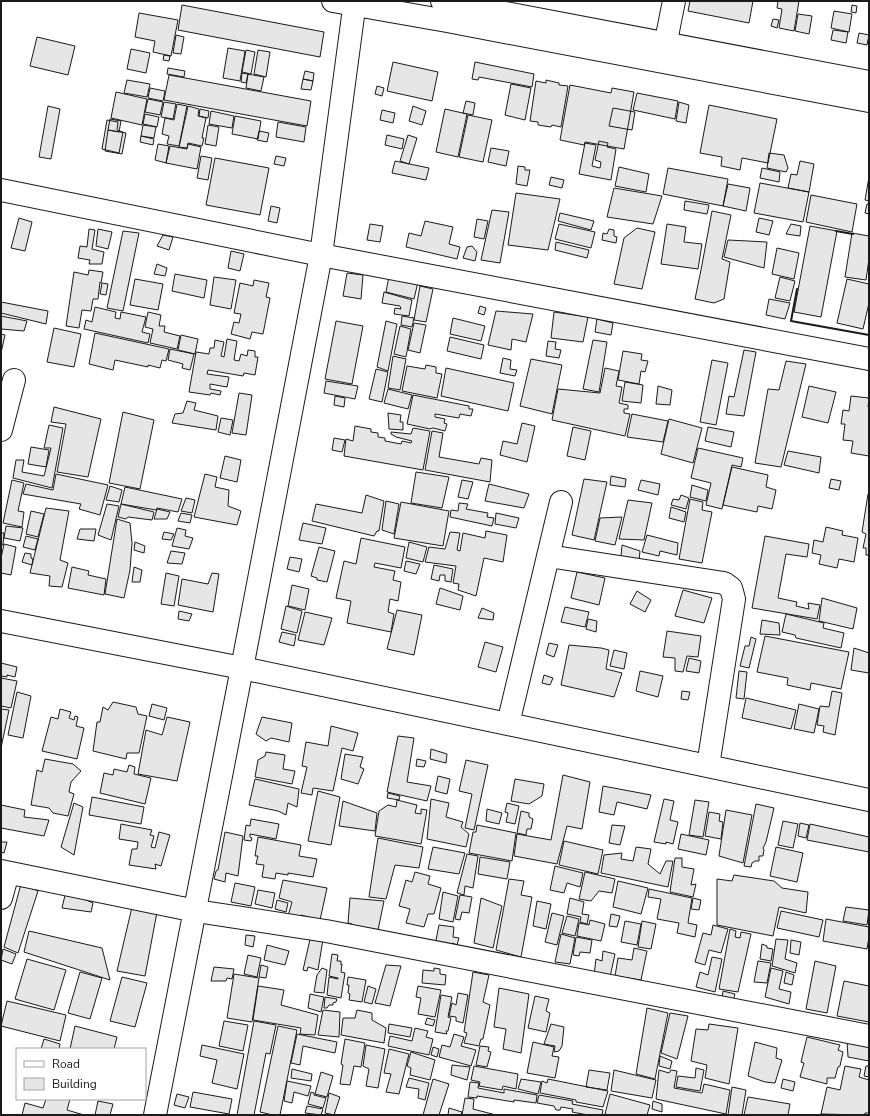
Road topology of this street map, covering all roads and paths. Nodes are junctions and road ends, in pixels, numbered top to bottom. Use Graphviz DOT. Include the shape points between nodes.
graph roads {
  1 [pos="333,1"];
  2 [pos="674,1"];
  3 [pos="447,2"];
  4 [pos="355,3"];
  5 [pos="664,53"];
  6 [pos="869,82"];
  7 [pos="869,101"];
  8 [pos="1,190"];
  9 [pos="321,255"];
  10 [pos="869,358"];
  11 [pos="14,380"];
  12 [pos="1,430"];
  13 [pos="560,502"];
  14 [pos="548,556"];
  15 [pos="1,621"];
  16 [pos="242,668"];
  17 [pos="508,724"];
  18 [pos="708,766"];
  19 [pos="869,800"];
  20 [pos="5,872"];
  21 [pos="1,898"];
  22 [pos="196,911"];
  23 [pos="869,1036"];
  24 [pos="161,1114"];
  1 -- 4 [label="street"];
  2 -- 5 [label="street"];
  3 -- 5 [label="street"];
  4 -- 5 [label="street" via="446,21"];
  4 -- 9 [label="street"];
  5 -- 6 [label="street"];
  5 -- 7 [label="street"];
  8 -- 9 [label="street"];
  9 -- 10 [label="street"];
  9 -- 16 [label="street"];
  11 -- 12 [label="street"];
  13 -- 14 [label="street"];
  14 -- 17 [label="street"];
  14 -- 18 [label="street" via="724,583 732,588 734,600"];
  15 -- 16 [label="street"];
  16 -- 17 [label="street"];
  16 -- 22 [label="street"];
  17 -- 18 [label="street"];
  18 -- 19 [label="street"];
  20 -- 21 [label="street"];
  20 -- 22 [label="street"];
  22 -- 23 [label="street" via="326,931"];
  22 -- 24 [label="street"];
}
